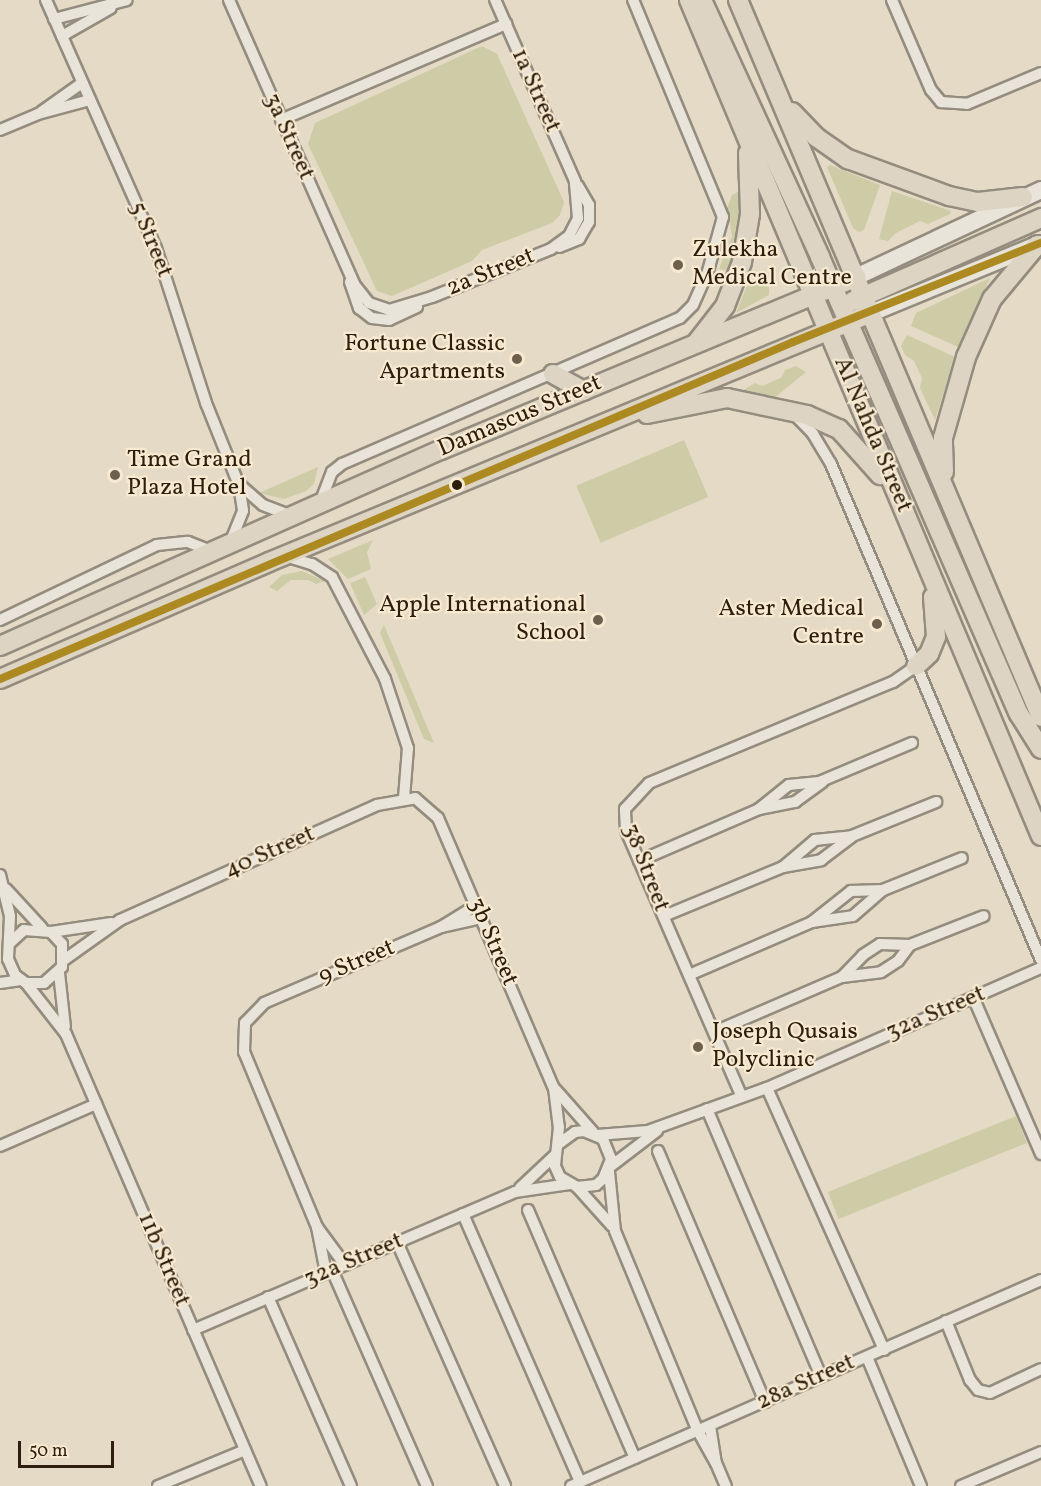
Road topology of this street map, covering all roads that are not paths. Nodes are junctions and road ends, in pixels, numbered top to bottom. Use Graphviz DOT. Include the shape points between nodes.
graph roads {
  1 [pos="46,0"];
  2 [pos="127,0"];
  3 [pos="229,0"];
  4 [pos="495,0"];
  5 [pos="633,0"];
  6 [pos="688,0"];
  7 [pos="702,0"];
  8 [pos="738,0"];
  9 [pos="892,0"];
  10 [pos="113,6"];
  11 [pos="54,19"];
  12 [pos="506,24"];
  13 [pos="62,36"];
  14 [pos="1041,73"];
  15 [pos="82,83"];
  16 [pos="780,97"];
  17 [pos="90,100"];
  18 [pos="38,114"];
  19 [pos="281,120"];
  20 [pos="0,130"];
  21 [pos="747,139"];
  22 [pos="575,181"];
  23 [pos="1041,190"];
  24 [pos="1023,197"];
  25 [pos="1041,218"];
  26 [pos="1039,244"];
  27 [pos="349,273"];
  28 [pos="856,277"];
  29 [pos="833,287"];
  30 [pos="814,296"];
  31 [pos="867,305"];
  32 [pos="845,314"];
  33 [pos="824,322"];
  34 [pos="695,345"];
  35 [pos="553,374"];
  36 [pos="584,391"];
  37 [pos="792,412"];
  38 [pos="619,417"];
  39 [pos="239,485"];
  40 [pos="947,492"];
  41 [pos="320,503"];
  42 [pos="900,504"];
  43 [pos="291,516"];
  44 [pos="229,544"];
  45 [pos="212,552"];
  46 [pos="285,556"];
  47 [pos="927,566"];
  48 [pos="0,620"];
  49 [pos="0,646"];
  50 [pos="916,666"];
  51 [pos="0,679"];
  52 [pos="1041,717"];
  53 [pos="912,743"];
  54 [pos="1041,749"];
  55 [pos="825,780"];
  56 [pos="404,798"];
  57 [pos="422,801"];
  58 [pos="936,802"];
  59 [pos="759,809"];
  60 [pos="852,836"];
  61 [pos="1041,836"];
  62 [pos="962,858"];
  63 [pos="639,861"];
  64 [pos="783,867"];
  65 [pos="0,875"];
  66 [pos="6,889"];
  67 [pos="883,890"];
  68 [pos="477,905"];
  69 [pos="663,916"];
  70 [pos="984,916"];
  71 [pos="482,918"];
  72 [pos="120,920"];
  73 [pos="812,922"];
  74 [pos="441,927"];
  75 [pos="47,930"];
  76 [pos="910,945"];
  77 [pos="6,950"];
  78 [pos="64,960"];
  79 [pos="1041,960"];
  80 [pos="1041,968"];
  81 [pos="59,973"];
  82 [pos="689,975"];
  83 [pos="842,977"];
  84 [pos="24,981"];
  85 [pos="0,982"];
  86 [pos="974,999"];
  87 [pos="714,1032"];
  88 [pos="66,1034"];
  89 [pos="554,1088"];
  90 [pos="767,1088"];
  91 [pos="741,1095"];
  92 [pos="96,1104"];
  93 [pos="707,1109"];
  94 [pos="664,1126"];
  95 [pos="596,1134"];
  96 [pos="560,1143"];
  97 [pos="0,1146"];
  98 [pos="658,1151"];
  99 [pos="1041,1154"];
  100 [pos="555,1155"];
  101 [pos="610,1169"];
  102 [pos="573,1186"];
  103 [pos="515,1192"];
  104 [pos="528,1210"];
  105 [pos="463,1214"];
  106 [pos="317,1227"];
  107 [pos="615,1231"];
  108 [pos="397,1242"];
  109 [pos="345,1265"];
  110 [pos="329,1271"];
  111 [pos="1041,1280"];
  112 [pos="268,1297"];
  113 [pos="946,1321"];
  114 [pos="193,1330"];
  115 [pos="884,1350"];
  116 [pos="867,1357"];
  117 [pos="1040,1371"];
  118 [pos="821,1376"];
  119 [pos="765,1402"];
  120 [pos="710,1426"];
  121 [pos="698,1431"];
  122 [pos="245,1450"];
  123 [pos="1041,1452"];
  124 [pos="635,1458"];
  125 [pos="716,1463"];
  126 [pos="576,1484"];
  127 [pos="158,1486"];
  128 [pos="261,1486"];
  129 [pos="351,1486"];
  130 [pos="427,1486"];
  131 [pos="505,1486"];
  132 [pos="726,1486"];
  133 [pos="921,1486"];
  134 [pos="961,1486"];
  1 -- 11 [label="street, 5 Street"];
  2 -- 10 [label="street"];
  3 -- 19 [label="street, 3a Street"];
  4 -- 12 [label="street, 1a Street"];
  5 -- 35 [label="street" via="717,200 723,217 722,232 690,310"];
  6 -- 21 [label="main road, Al Nahda Street"];
  7 -- 29 [label="main road"];
  8 -- 16 [label="main road, Al Nahda Street"];
  9 -- 14 [label="street" via="931,90 948,105 967,104"];
  10 -- 11 [label="street"];
  10 -- 13 [label="street"];
  11 -- 13 [label="street, 5 Street"];
  12 -- 19 [label="street"];
  12 -- 22 [label="street, 1a Street"];
  13 -- 15 [label="street, 5 Street"];
  15 -- 17 [label="street, 5 Street"];
  15 -- 18 [label="street"];
  16 -- 24 [label="main road" via="816,137 848,159 963,200 993,202"];
  16 -- 28 [label="main road, Al Nahda Street"];
  17 -- 18 [label="street"];
  17 -- 39 [label="street, 5 Street" via="160,259 206,404"];
  18 -- 20 [label="street"];
  19 -- 27 [label="street, 3a Street"];
  21 -- 30 [label="main road, Al Nahda Street"];
  21 -- 34 [label="main road" via="750,187 746,246 729,299"];
  22 -- 27 [label="street, 2a Street" via="589,206 587,228 573,243 389,310 375,307 363,298"];
  23 -- 24 [label="main road, Damascus Street"];
  24 -- 28 [label="main road, Damascus Street"];
  25 -- 31 [label="main road"];
  26 -- 31 [label="main road, Damascus Street"];
  26 -- 40 [label="main road" via="992,298 966,357 943,438"];
  28 -- 29 [label="main road, Damascus Street"];
  28 -- 31 [label="main road, Al Nahda Street"];
  29 -- 30 [label="main road, Damascus Street"];
  29 -- 32 [label="main road"];
  30 -- 33 [label="main road, Al Nahda Street"];
  30 -- 34 [label="main road, Damascus Street"];
  31 -- 32 [label="main road, Damascus Street"];
  31 -- 40 [label="main road, Al Nahda Street"];
  32 -- 33 [label="main road, Damascus Street"];
  32 -- 54 [label="main road" via="1019,714"];
  33 -- 38 [label="main road, Damascus Street"];
  33 -- 42 [label="main road, Al Nahda Street"];
  34 -- 36 [label="main road, Damascus Street"];
  35 -- 36 [label="main road"];
  35 -- 41 [label="street" via="336,467"];
  36 -- 41 [label="main road, Damascus Street"];
  37 -- 38 [label="main road" via="727,398"];
  37 -- 42 [label="main road" via="818,418 850,438"];
  37 -- 50 [label="street" via="828,459"];
  38 -- 46 [label="main road, Damascus Street"];
  39 -- 43 [label="street, 5 Street" via="263,505"];
  39 -- 44 [label="street, 5 Street" via="242,520"];
  40 -- 52 [label="main road, Al Nahda Street"];
  41 -- 43 [label="main road, Damascus Street"];
  42 -- 47 [label="main road, Al Nahda Street"];
  43 -- 44 [label="main road, Damascus Street"];
  44 -- 45 [label="main road, Damascus Street"];
  45 -- 48 [label="street" via="188,542 157,545"];
  45 -- 49 [label="main road, Damascus Street"];
  46 -- 51 [label="main road, Damascus Street"];
  46 -- 56 [label="street" via="312,564 332,577 385,679 408,748"];
  47 -- 50 [label="main road" via="936,637 929,654"];
  47 -- 61 [label="main road, Al Nahda Street"];
  50 -- 63 [label="street, 38 Street" via="894,682 642,788 628,803 624,816"];
  50 -- 79 [label="street"];
  53 -- 55 [label="street"];
  55 -- 59 [label="street" via="795,802"];
  55 -- 59 [label="street" via="789,785"];
  56 -- 57 [label="street, 40 Street"];
  56 -- 72 [label="street, 40 Street" via="378,805"];
  57 -- 68 [label="street, 3b Street" via="438,818"];
  58 -- 60 [label="street"];
  59 -- 63 [label="street"];
  60 -- 64 [label="street" via="821,860"];
  60 -- 64 [label="street" via="815,840"];
  62 -- 67 [label="street"];
  63 -- 69 [label="street, 38 Street"];
  64 -- 69 [label="street"];
  65 -- 66 [label="street"];
  66 -- 75 [label="street"];
  66 -- 77 [label="street"];
  67 -- 73 [label="street" via="853,916"];
  67 -- 73 [label="street" via="851,891"];
  68 -- 71 [label="street, 3b Street"];
  68 -- 74 [label="street, 9 Street"];
  69 -- 82 [label="street, 38 Street"];
  70 -- 76 [label="street"];
  71 -- 74 [label="street, 9 Street"];
  71 -- 89 [label="street, 3b Street"];
  72 -- 75 [label="street, 40 Street"];
  72 -- 78 [label="street, 40 Street"];
  73 -- 82 [label="street"];
  74 -- 106 [label="street, 9 Street" via="274,999 253,1022 247,1041 248,1060"];
  75 -- 77 [label="street" via="24,930"];
  75 -- 78 [label="street" via="62,944"];
  76 -- 83 [label="street" via="898,961 881,972"];
  76 -- 83 [label="street" via="880,944"];
  77 -- 84 [label="street" via="10,968"];
  78 -- 81 [label="street"];
  80 -- 86 [label="street, 32a Street"];
  81 -- 84 [label="street" via="44,983"];
  81 -- 88 [label="street, 11b Street"];
  82 -- 87 [label="street, 38 Street"];
  83 -- 87 [label="street"];
  84 -- 85 [label="street"];
  84 -- 88 [label="street, 11b Street"];
  86 -- 90 [label="street, 32a Street"];
  86 -- 99 [label="street"];
  87 -- 91 [label="street, 38 Street"];
  88 -- 92 [label="street, 11b Street"];
  89 -- 95 [label="street, 3b Street"];
  89 -- 96 [label="street, 3b Street"];
  90 -- 91 [label="street, 32a Street"];
  90 -- 115 [label="street"];
  91 -- 93 [label="street, 32a Street"];
  92 -- 97 [label="street"];
  92 -- 114 [label="street, 11b Street"];
  93 -- 94 [label="street, 32a Street"];
  93 -- 118 [label="street"];
  94 -- 95 [label="street, 32a Street" via="631,1134"];
  94 -- 101 [label="street, 32a Street"];
  95 -- 96 [label="street" via="575,1132"];
  95 -- 101 [label="street" via="607,1145"];
  96 -- 100 [label="street"];
  98 -- 119 [label="street"];
  100 -- 102 [label="street" via="560,1177"];
  100 -- 103 [label="street, 32a Street"];
  101 -- 102 [label="street" via="596,1185"];
  101 -- 107 [label="street"];
  102 -- 103 [label="street, 32a Street"];
  102 -- 107 [label="street"];
  103 -- 105 [label="street, 32a Street"];
  104 -- 124 [label="street"];
  105 -- 108 [label="street, 32a Street"];
  105 -- 126 [label="street"];
  106 -- 109 [label="street, 9 Street"];
  106 -- 110 [label="street, 9 Street"];
  107 -- 121 [label="street"];
  108 -- 109 [label="street, 32a Street"];
  108 -- 131 [label="street"];
  109 -- 110 [label="street, 32a Street"];
  110 -- 112 [label="street, 32a Street"];
  110 -- 130 [label="street, 9 Street"];
  111 -- 113 [label="street, 28a Street"];
  112 -- 114 [label="street, 32a Street"];
  112 -- 129 [label="street"];
  113 -- 115 [label="street, 28a Street"];
  113 -- 117 [label="street" via="970,1380 978,1390 990,1393"];
  114 -- 122 [label="street, 11b Street"];
  115 -- 116 [label="street, 28a Street"];
  116 -- 118 [label="street, 28a Street"];
  116 -- 133 [label="street"];
  118 -- 119 [label="street, 28a Street"];
  119 -- 120 [label="street, 28a Street"];
  120 -- 121 [label="street, 28a Street"];
  120 -- 125 [label="street"];
  121 -- 124 [label="street, 28a Street"];
  121 -- 125 [label="street"];
  122 -- 127 [label="street"];
  122 -- 128 [label="street, 11b Street"];
  123 -- 134 [label="street"];
  124 -- 126 [label="street, 28a Street"];
  125 -- 132 [label="street"];
}
